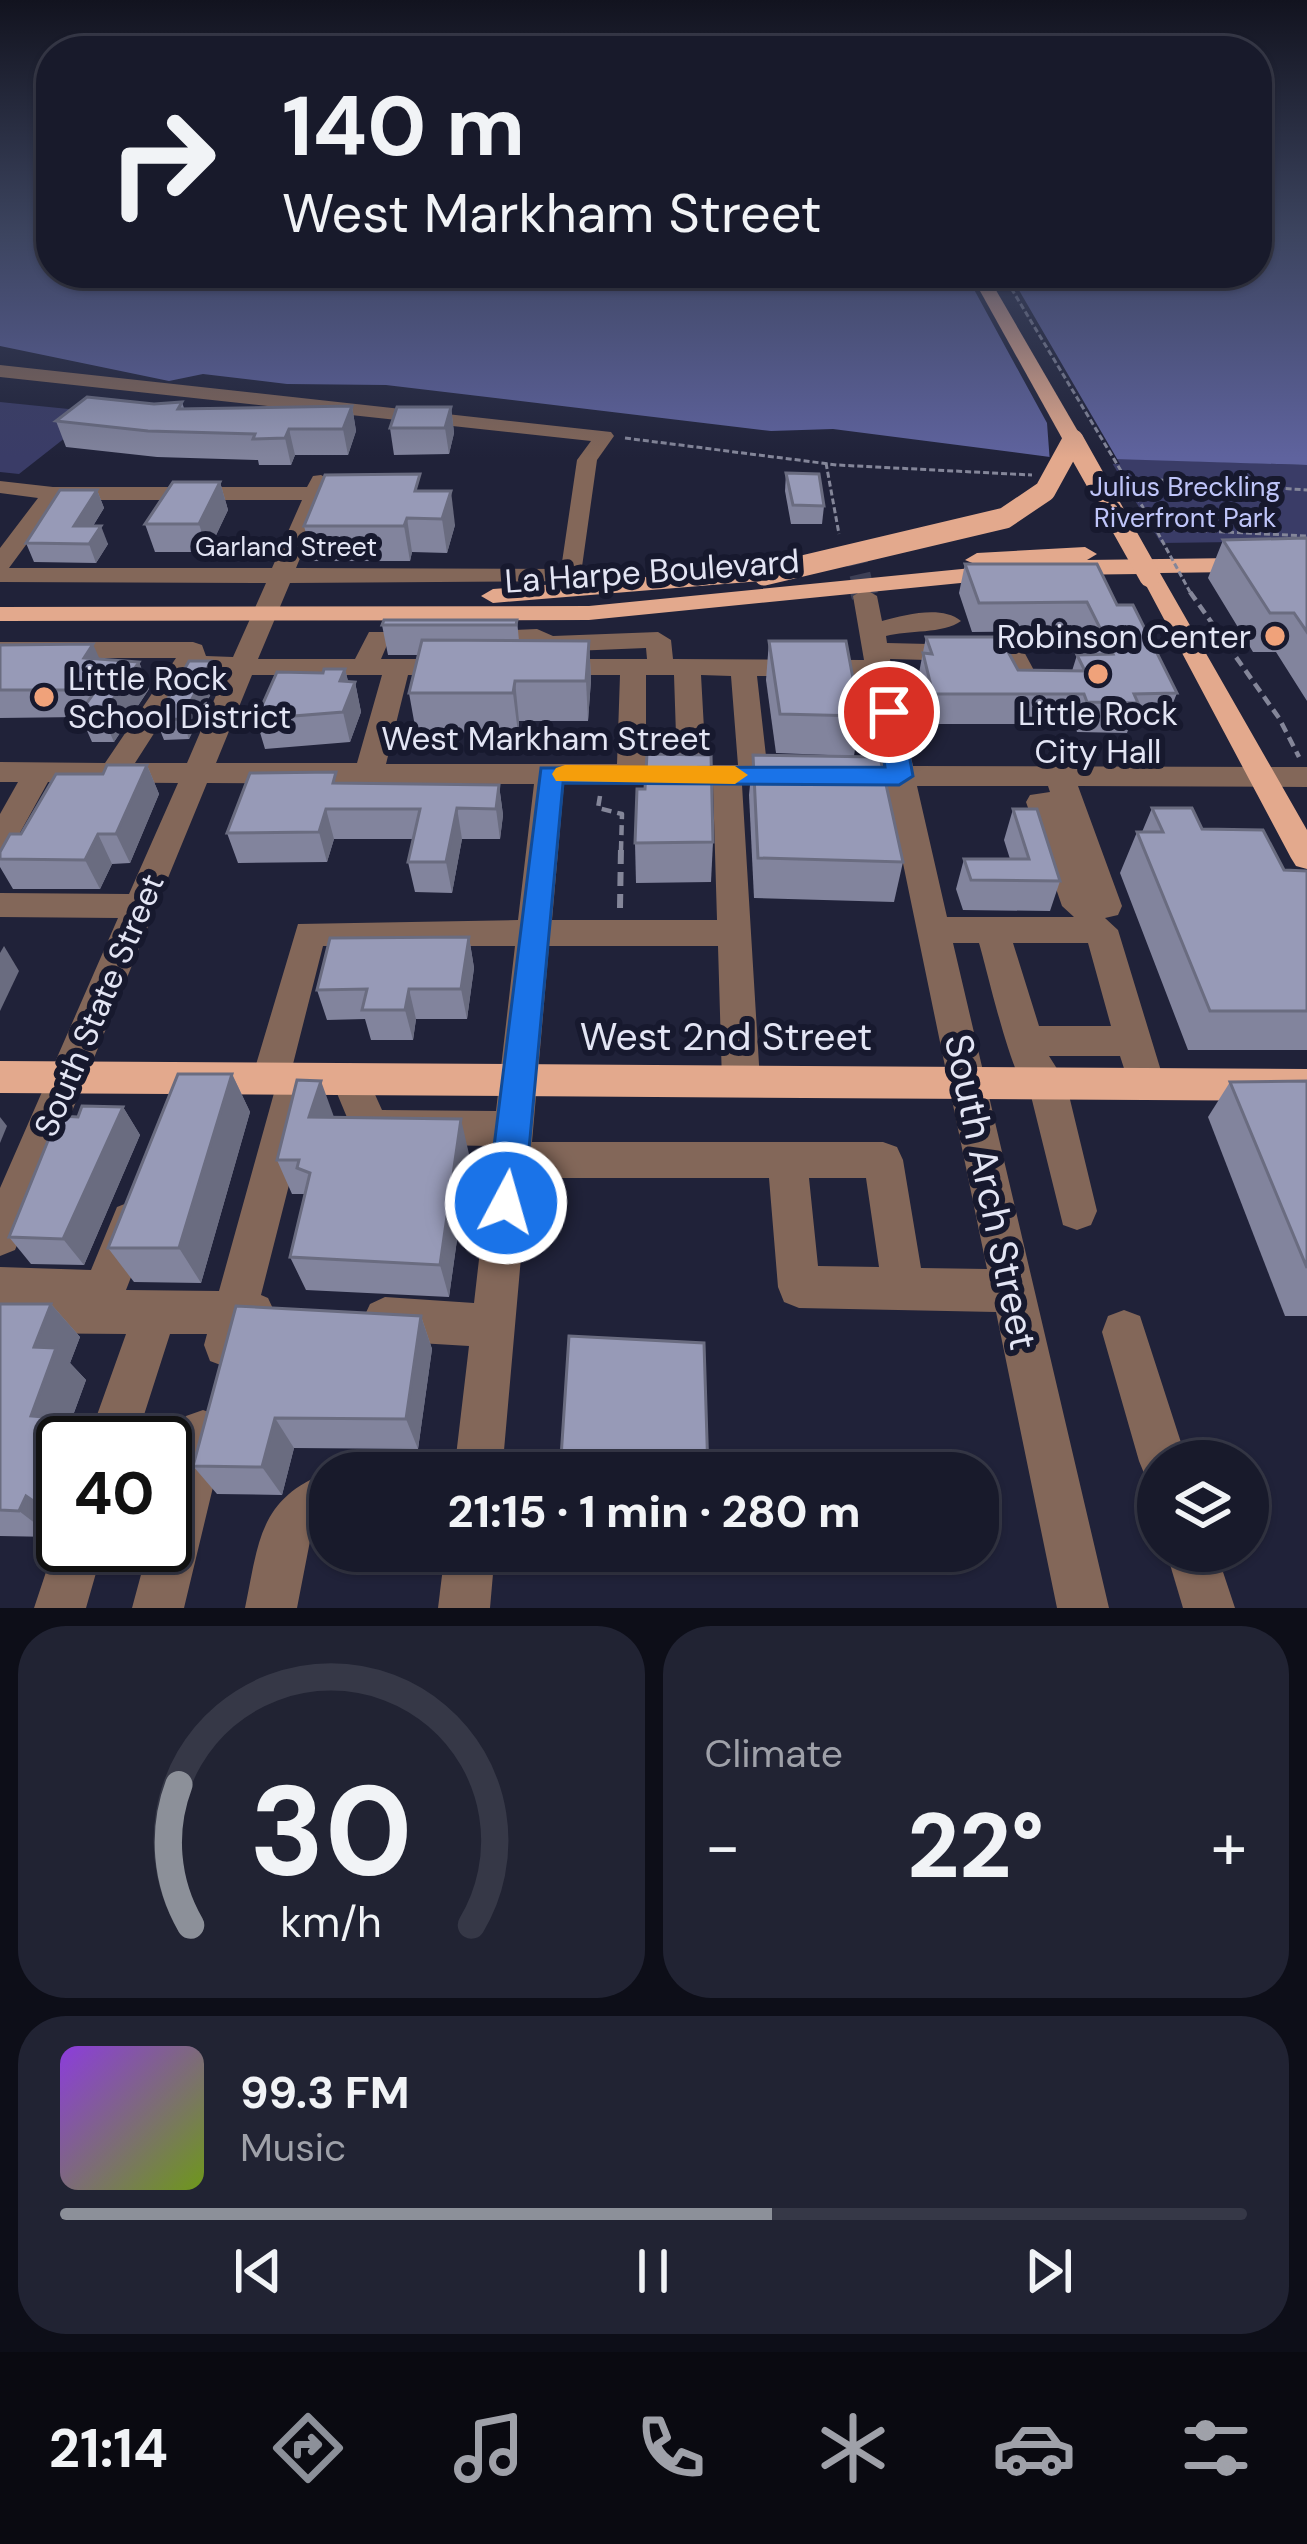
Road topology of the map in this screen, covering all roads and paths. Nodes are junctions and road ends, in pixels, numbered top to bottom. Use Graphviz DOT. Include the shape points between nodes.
graph roads {
  1 [pos="998,308"];
  2 [pos="1023,308"];
  3 [pos="0,371"];
  4 [pos="604,436"];
  5 [pos="1073,440"];
  6 [pos="826,463"];
  7 [pos="837,465"];
  8 [pos="0,487"];
  9 [pos="53,493"];
  10 [pos="1153,524"];
  11 [pos="11,532"];
  12 [pos="1307,536"];
  13 [pos="841,540"];
  14 [pos="1307,553"];
  15 [pos="0,564"];
  16 [pos="1307,564"];
  17 [pos="0,575"];
  18 [pos="0,594"];
  19 [pos="272,596"];
  20 [pos="493,596"];
  21 [pos="865,596"];
  22 [pos="0,614"];
  23 [pos="948,621"];
  24 [pos="0,650"];
  25 [pos="877,650"];
  26 [pos="194,663"];
  27 [pos="243,666"];
  28 [pos="364,667"];
  29 [pos="397,667"];
  30 [pos="483,667"];
  31 [pos="660,668"];
  32 [pos="743,668"];
  33 [pos="1024,676"];
  34 [pos="1303,767"];
  35 [pos="0,772"];
  36 [pos="38,773"];
  37 [pos="112,773"];
  38 [pos="198,773"];
  39 [pos="369,774"];
  40 [pos="550,774"];
  41 [pos="631,775"];
  42 [pos="692,775"];
  43 [pos="741,775"];
  44 [pos="899,776"];
  45 [pos="1262,776"];
  46 [pos="1064,789"];
  47 [pos="600,790"];
  48 [pos="622,836"];
  49 [pos="631,836"];
  50 [pos="0,841"];
  51 [pos="1307,858"];
  52 [pos="0,905"];
  53 [pos="141,906"];
  54 [pos="1104,918"];
  55 [pos="620,926"];
  56 [pos="933,930"];
  57 [pos="992,930"];
  58 [pos="733,933"];
  59 [pos="534,935"];
  60 [pos="1024,1041"];
  61 [pos="1134,1041"];
  62 [pos="0,1077"];
  63 [pos="68,1077"];
  64 [pos="186,1078"];
  65 [pos="284,1078"];
  66 [pos="350,1079"];
  67 [pos="519,1080"];
  68 [pos="741,1081"];
  69 [pos="967,1083"];
  70 [pos="1043,1083"];
  71 [pos="1146,1084"];
  72 [pos="1307,1085"];
  73 [pos="168,1125"];
  74 [pos="512,1145"];
  75 [pos="787,1159"];
  76 [pos="148,1180"];
  77 [pos="1078,1210"];
  78 [pos="0,1236"];
  79 [pos="903,1287"];
  80 [pos="0,1288"];
  81 [pos="1012,1291"];
  82 [pos="0,1311"];
  83 [pos="154,1312"];
  84 [pos="235,1312"];
  85 [pos="301,1316"];
  86 [pos="346,1318"];
  87 [pos="493,1326"];
  88 [pos="1124,1332"];
  89 [pos="120,1416"];
  90 [pos="1157,1440"];
  91 [pos="480,1452"];
  92 [pos="309,1505"];
  93 [pos="71,1572"];
  94 [pos="468,1572"];
  95 [pos="1198,1572"];
  96 [pos="60,1608"];
  97 [pos="158,1608"];
  98 [pos="271,1608"];
  99 [pos="464,1608"];
  100 [pos="1083,1608"];
  101 [pos="1209,1608"];
  1 -- 5 [label="main road"];
  2 -- 10 [label="path, bridge"];
  3 -- 4 [label="street"];
  4 -- 6 [label="path"];
  4 -- 19 [label="street, Garland Street" via="587,460 572,576"];
  5 -- 20 [label="main road, bridge" via="1045,491 1005,518 764,575"];
  5 -- 45 [label="main road, bridge"];
  6 -- 7 [label="path"];
  6 -- 13 [label="path"];
  8 -- 9 [label="street"];
  9 -- 11 [label="street"];
  9 -- 19 [label="street, South State Street" via="318,488"];
  10 -- 12 [label="path, bridge"];
  10 -- 34 [label="path, bridge" via="1190,592 1280,718"];
  11 -- 15 [label="street"];
  14 -- 20 [label="main road, La Harpe Boulevard" via="1054,554 688,590"];
  16 -- 19 [label="main road, La Harpe Boulevard" via="1010,571 571,614"];
  17 -- 19 [label="street, Garland Street"];
  18 -- 19 [label="main road, La Harpe Boulevard"];
  19 -- 20 [label="main road, La Harpe Boulevard"];
  19 -- 22 [label="main road, La Harpe Boulevard"];
  19 -- 27 [label="street, South State Street"];
  21 -- 25 [label="street, South Arch Street"];
  23 -- 25 [label="street" via="911,620"];
  24 -- 26 [label="street" via="193,650"];
  25 -- 32 [label="street"];
  25 -- 33 [label="street" via="1013,654"];
  25 -- 44 [label="street, South Arch Street"];
  26 -- 27 [label="street"];
  26 -- 37 [label="street" via="176,675"];
  27 -- 28 [label="street"];
  27 -- 38 [label="street, South State Street"];
  28 -- 29 [label="street"];
  28 -- 31 [label="street" via="378,637 537,637 541,660"];
  29 -- 30 [label="street"];
  29 -- 39 [label="street"];
  31 -- 32 [label="street"];
  31 -- 41 [label="street"];
  31 -- 42 [label="street"];
  32 -- 43 [label="street"];
  34 -- 45 [label="street, West Markham Street"];
  35 -- 36 [label="street, West Markham Street"];
  36 -- 37 [label="street, West Markham Street"];
  36 -- 50 [label="street"];
  37 -- 38 [label="street, West Markham Street"];
  38 -- 39 [label="street, West Markham Street"];
  38 -- 53 [label="street, South State Street"];
  39 -- 40 [label="street, West Markham Street"];
  40 -- 41 [label="street, West Markham Street"];
  40 -- 59 [label="street"];
  41 -- 42 [label="street, West Markham Street"];
  42 -- 43 [label="street, West Markham Street"];
  43 -- 44 [label="street, West Markham Street"];
  43 -- 58 [label="street"];
  44 -- 46 [label="street, West Markham Street"];
  44 -- 56 [label="street, South Arch Street"];
  45 -- 46 [label="street, West Markham Street"];
  45 -- 51 [label="main road"];
  46 -- 54 [label="street"];
  47 -- 48 [label="path" via="598,808 622,814"];
  48 -- 49 [label="path"];
  48 -- 55 [label="path"];
  52 -- 53 [label="street"];
  53 -- 63 [label="street, South State Street"];
  54 -- 57 [label="street"];
  54 -- 61 [label="street"];
  56 -- 57 [label="street"];
  56 -- 69 [label="street, South Arch Street"];
  57 -- 60 [label="street"];
  58 -- 59 [label="street"];
  58 -- 68 [label="street"];
  59 -- 65 [label="street" via="310,933"];
  59 -- 67 [label="street"];
  60 -- 61 [label="street"];
  60 -- 70 [label="street"];
  61 -- 71 [label="street"];
  62 -- 63 [label="main road, West 2nd Street"];
  63 -- 64 [label="main road, West 2nd Street"];
  63 -- 78 [label="street, South State Street"];
  64 -- 65 [label="main road, West 2nd Street"];
  64 -- 73 [label="street"];
  65 -- 66 [label="main road, West 2nd Street"];
  65 -- 84 [label="street"];
  66 -- 67 [label="main road, West 2nd Street"];
  66 -- 74 [label="street" via="370,1127"];
  67 -- 68 [label="main road, West 2nd Street"];
  67 -- 74 [label="street"];
  68 -- 69 [label="main road, West 2nd Street"];
  69 -- 70 [label="main road, West 2nd Street"];
  69 -- 81 [label="street, South Arch Street"];
  70 -- 71 [label="main road, West 2nd Street"];
  70 -- 77 [label="street"];
  71 -- 72 [label="main road, West 2nd Street"];
  74 -- 75 [label="street"];
  74 -- 87 [label="street"];
  75 -- 79 [label="street" via="883,1160"];
  75 -- 79 [label="street" via="799,1287"];
  76 -- 80 [label="street" via="104,1292"];
  79 -- 81 [label="street"];
  81 -- 100 [label="street, South Arch Street"];
  82 -- 83 [label="street"];
  83 -- 84 [label="street"];
  83 -- 89 [label="street"];
  84 -- 85 [label="street"];
  84 -- 97 [label="street"];
  86 -- 87 [label="street"];
  87 -- 91 [label="street"];
  88 -- 90 [label="street"];
  92 -- 98 [label="street" via="293,1520"];
  93 -- 96 [label="street"];
  94 -- 99 [label="street"];
  95 -- 101 [label="street"];
}
